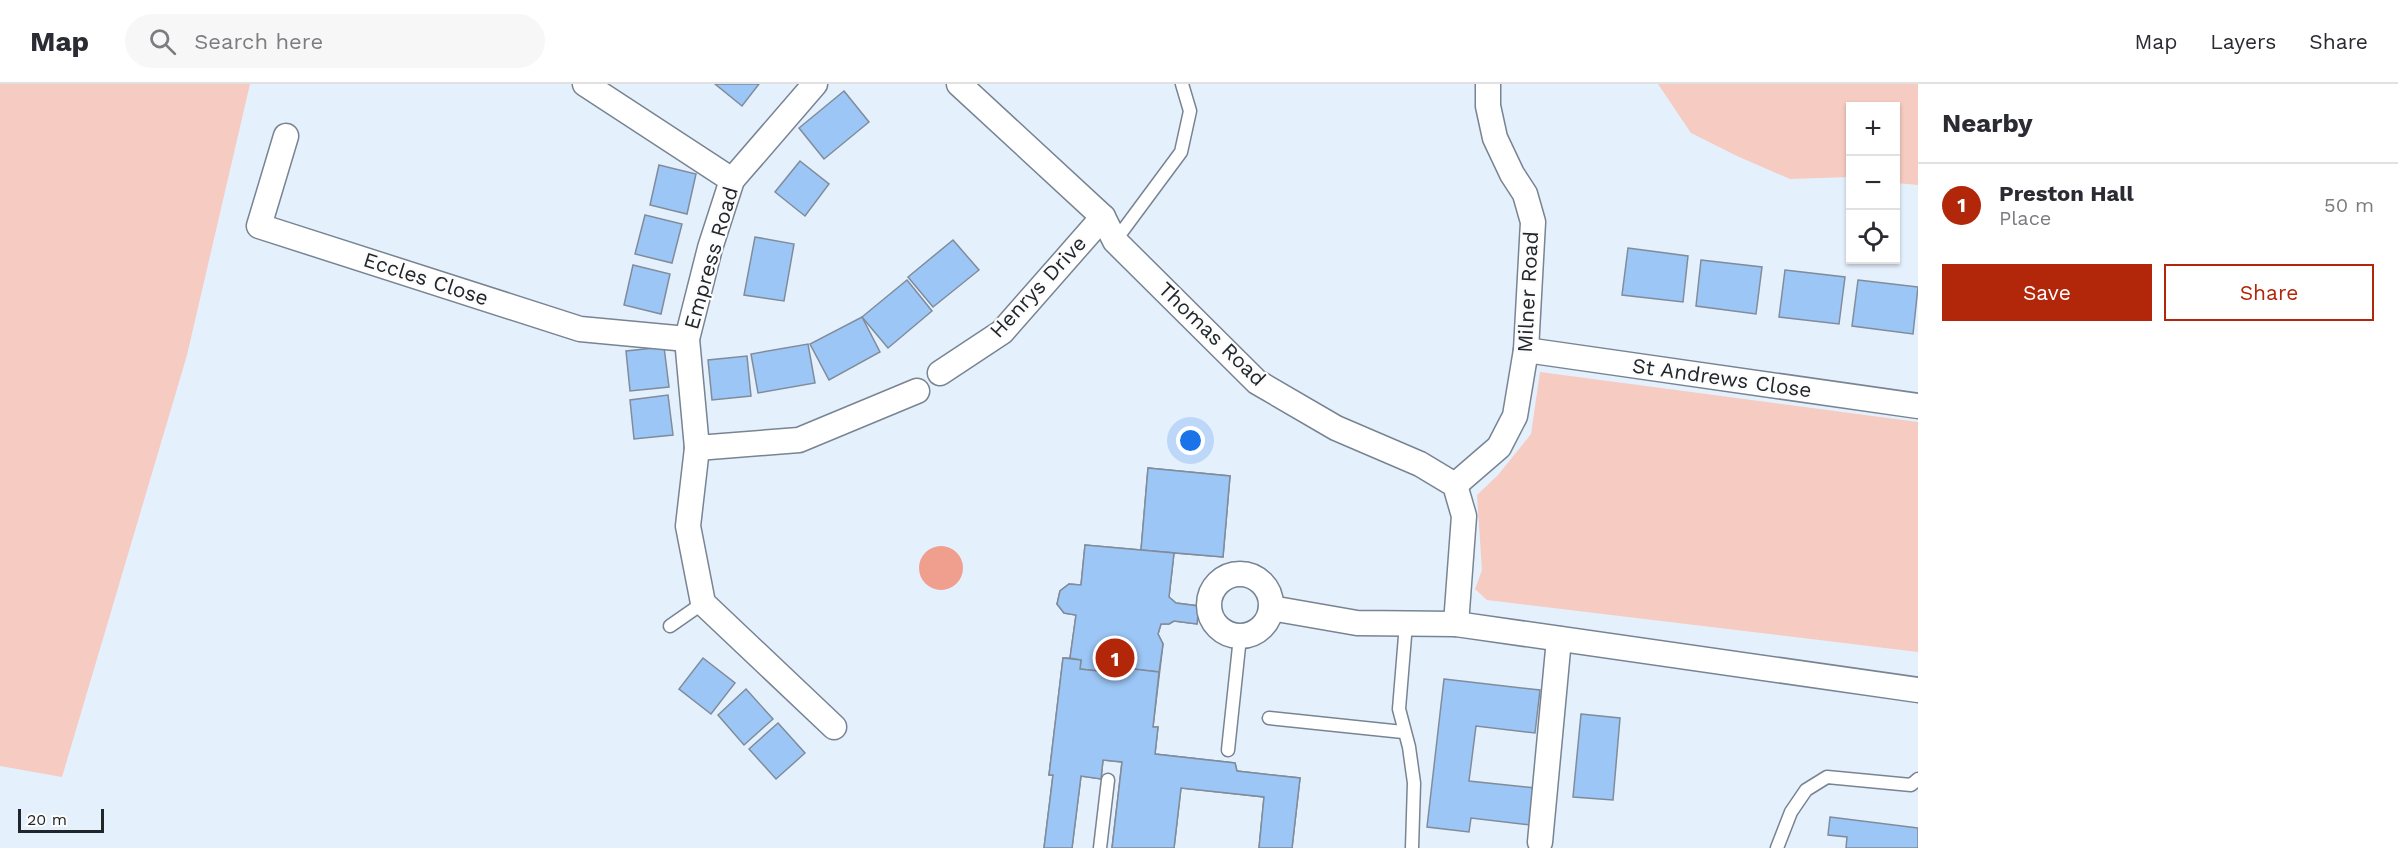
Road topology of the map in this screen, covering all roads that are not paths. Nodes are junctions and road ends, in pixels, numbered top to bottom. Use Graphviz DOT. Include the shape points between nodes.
graph roads {
  1 [pos="585,84"];
  2 [pos="815,84"];
  3 [pos="959,84"];
  4 [pos="1182,84"];
  5 [pos="1488,84"];
  6 [pos="286,136"];
  7 [pos="732,180"];
  8 [pos="1103,218"];
  9 [pos="1114,241"];
  10 [pos="687,339"];
  11 [pos="1526,350"];
  12 [pos="940,373"];
  13 [pos="917,391"];
  14 [pos="1918,406"];
  15 [pos="697,448"];
  16 [pos="1455,485"];
  17 [pos="703,603"];
  18 [pos="1271,608"];
  19 [pos="1406,624"];
  20 [pos="1456,624"];
  21 [pos="670,626"];
  22 [pos="1240,637"];
  23 [pos="1559,639"];
  24 [pos="1918,690"];
  25 [pos="1269,718"];
  26 [pos="834,727"];
  27 [pos="1403,732"];
  28 [pos="1228,750"];
  29 [pos="1918,779"];
  30 [pos="1108,780"];
  31 [pos="1540,842"];
  32 [pos="1100,848"];
  33 [pos="1412,848"];
  34 [pos="1777,848"];
  1 -- 7 [label="street"];
  2 -- 7 [label="street, Empress Road"];
  3 -- 8 [label="street, Thomas Road"];
  4 -- 9 [label="lane" via="1190,111 1181,152"];
  5 -- 11 [label="street, Milner Road" via="1488,106 1496,138 1525,194 1533,222"];
  6 -- 10 [label="street, Eccles Close" via="259,226 580,329"];
  7 -- 10 [label="street, Empress Road"];
  8 -- 9 [label="street, Thomas Road"];
  8 -- 12 [label="street, Henrys Drive" via="1002,332"];
  9 -- 16 [label="street, Thomas Road" via="1257,382 1336,428 1420,464"];
  10 -- 15 [label="street, Empress Road"];
  11 -- 14 [label="street, St Andrews Close"];
  11 -- 16 [label="street, Milner Road" via="1515,416 1499,447"];
  13 -- 15 [label="street" via="799,440"];
  15 -- 17 [label="street, Empress Road" via="688,526"];
  16 -- 20 [label="street" via="1464,516"];
  17 -- 21 [label="lane"];
  17 -- 26 [label="street"];
  18 -- 19 [label="street" via="1357,623"];
  18 -- 22 [label="street" via="1258,631"];
  18 -- 22 [label="street" via="1266,588 1259,580 1238,574 1219,582 1209,601 1213,622 1220,630"];
  19 -- 20 [label="street"];
  19 -- 27 [label="lane" via="1399,709"];
  20 -- 23 [label="street"];
  22 -- 28 [label="lane"];
  23 -- 24 [label="street"];
  23 -- 31 [label="street"];
  25 -- 27 [label="lane"];
  27 -- 33 [label="lane" via="1414,783"];
  29 -- 34 [label="lane" via="1911,785 1827,777 1806,790 1791,812"];
  30 -- 32 [label="lane"];
}
